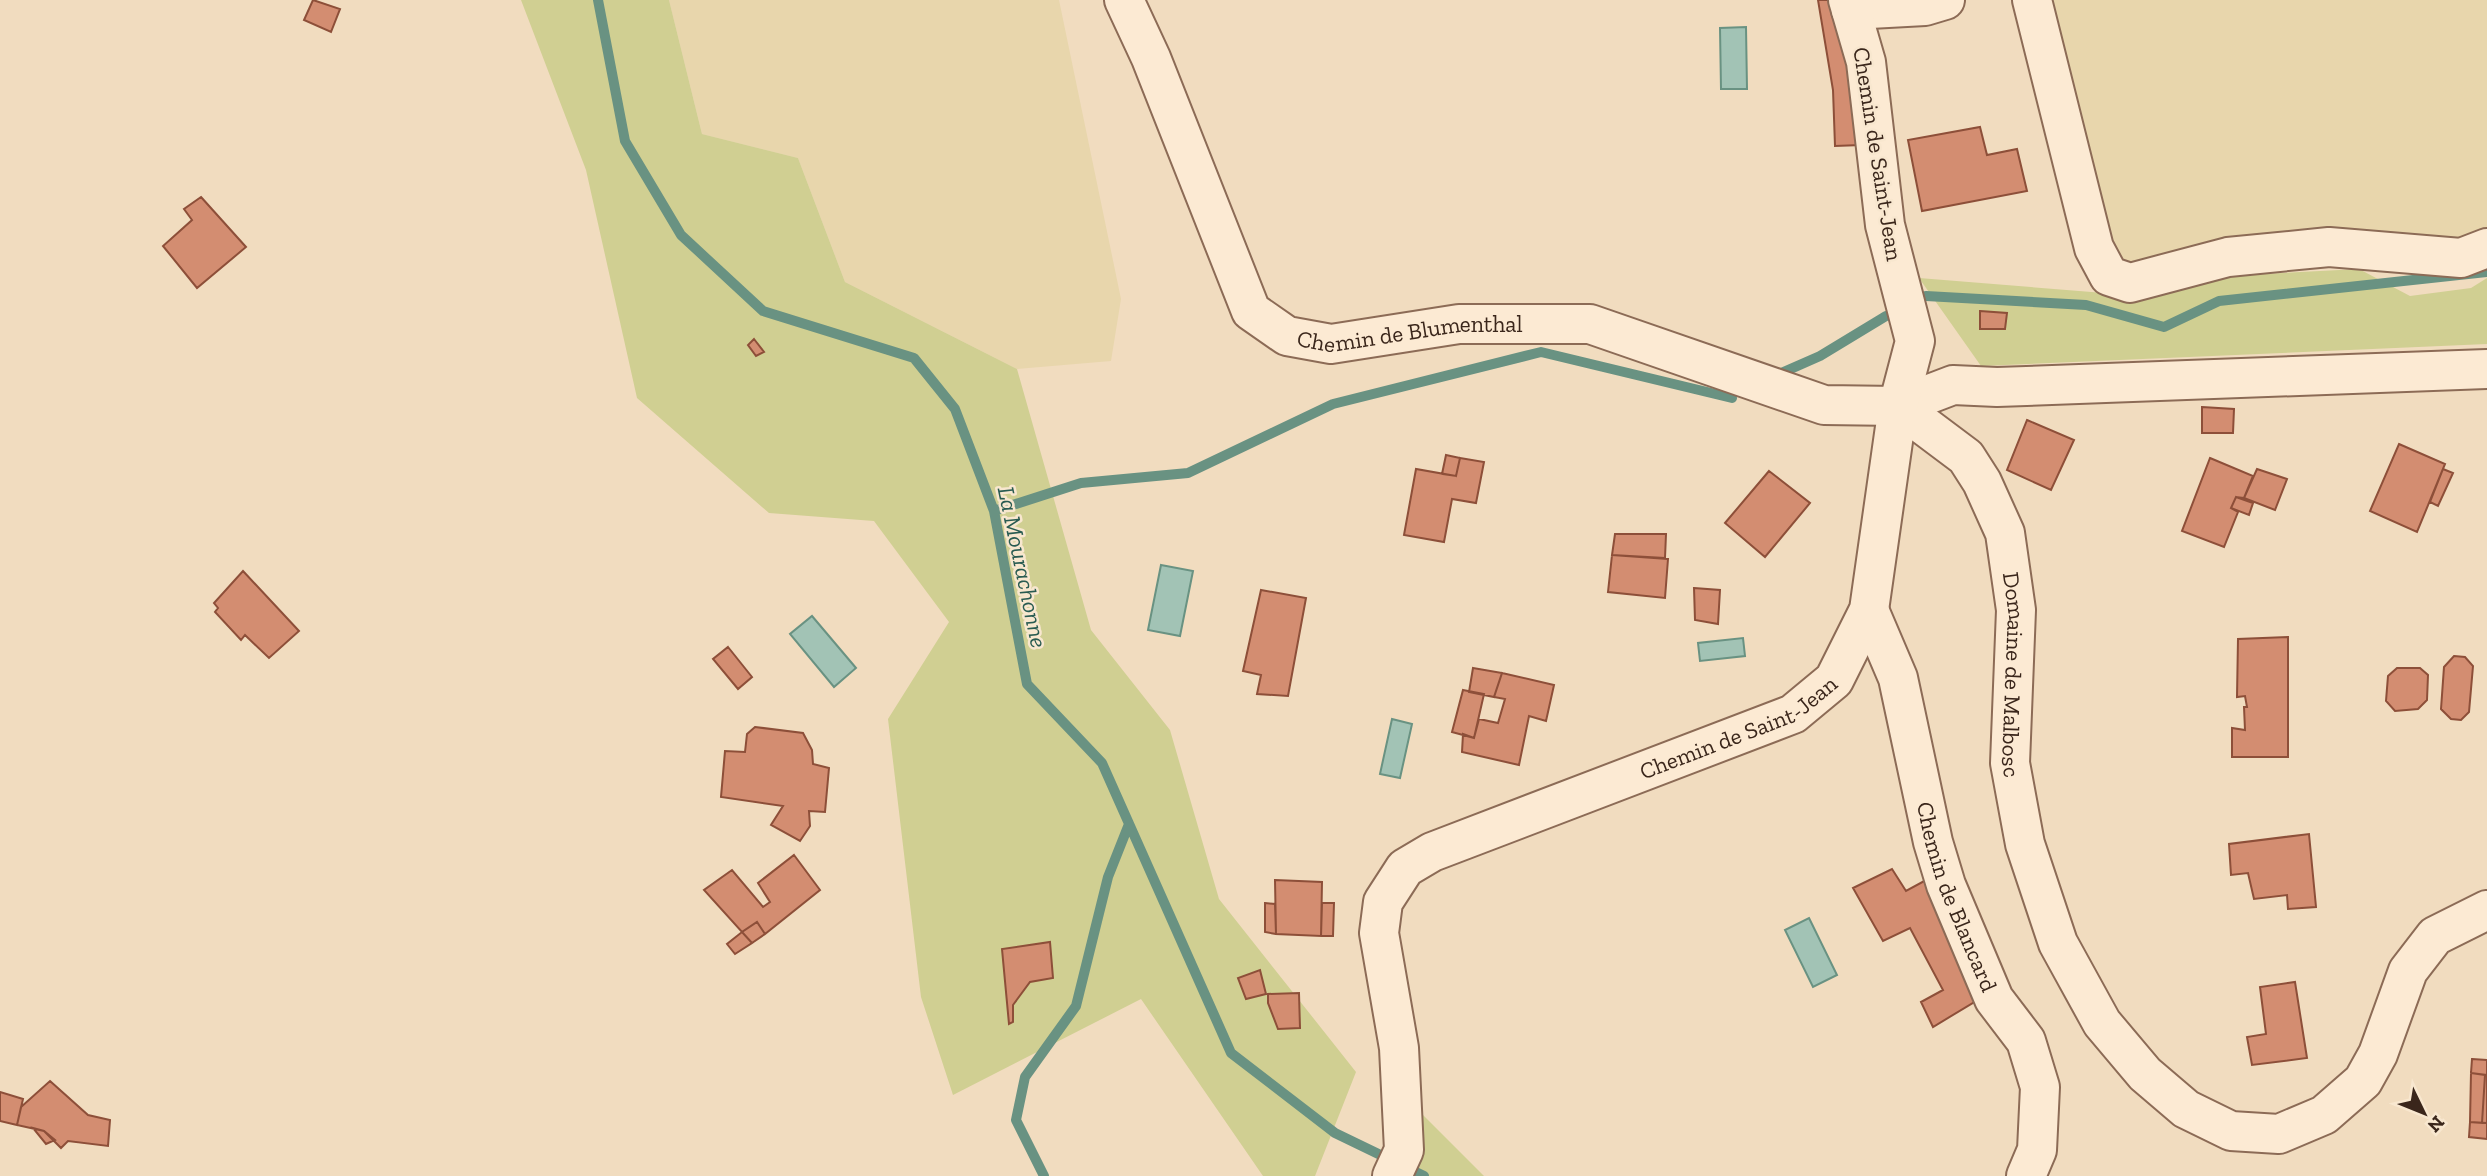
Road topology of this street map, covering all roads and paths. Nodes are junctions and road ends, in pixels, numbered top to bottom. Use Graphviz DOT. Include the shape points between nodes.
graph roads {
  1 [pos="1124,0"];
  2 [pos="1945,0"];
  3 [pos="2032,0"];
  4 [pos="1850,5"];
  5 [pos="2487,248"];
  6 [pos="2487,369"];
  7 [pos="1898,406"];
  8 [pos="1868,610"];
  9 [pos="2487,910"];
  10 [pos="1398,1163"];
  11 [pos="2026,1176"];
  1 -- 7 [label="street, Chemin de Blumenthal" via="1251,311 1287,336 1331,344 1459,324 1590,324 1824,405"];
  2 -- 4 [label="street" via="1925,6"];
  3 -- 5 [label="street" via="2094,248 2109,276 2130,283 2228,257 2329,247 2461,258"];
  4 -- 7 [label="street, Chemin de Saint-Jean" via="1866,62 1885,225 1915,341"];
  6 -- 7 [label="street" via="1997,387 1953,384"];
  7 -- 8 [label="street, Chemin de Saint-Jean"];
  7 -- 9 [label="street, Domaine de Malbosc" via="1966,457 2005,533 2016,610 2010,763 2025,844 2058,943 2102,1023 2144,1074 2186,1109 2231,1131 2278,1134 2324,1115 2363,1081 2378,1054 2408,971 2435,936"];
  8 -- 10 [label="street, Chemin de Saint-Jean" via="1835,681 1793,714 1432,852 1405,868 1382,902 1379,933 1399,1048"];
  8 -- 11 [label="street, Chemin de Blancard" via="1898,678 1946,885 1994,999 2026,1041 2040,1087 2037,1150"];
}
